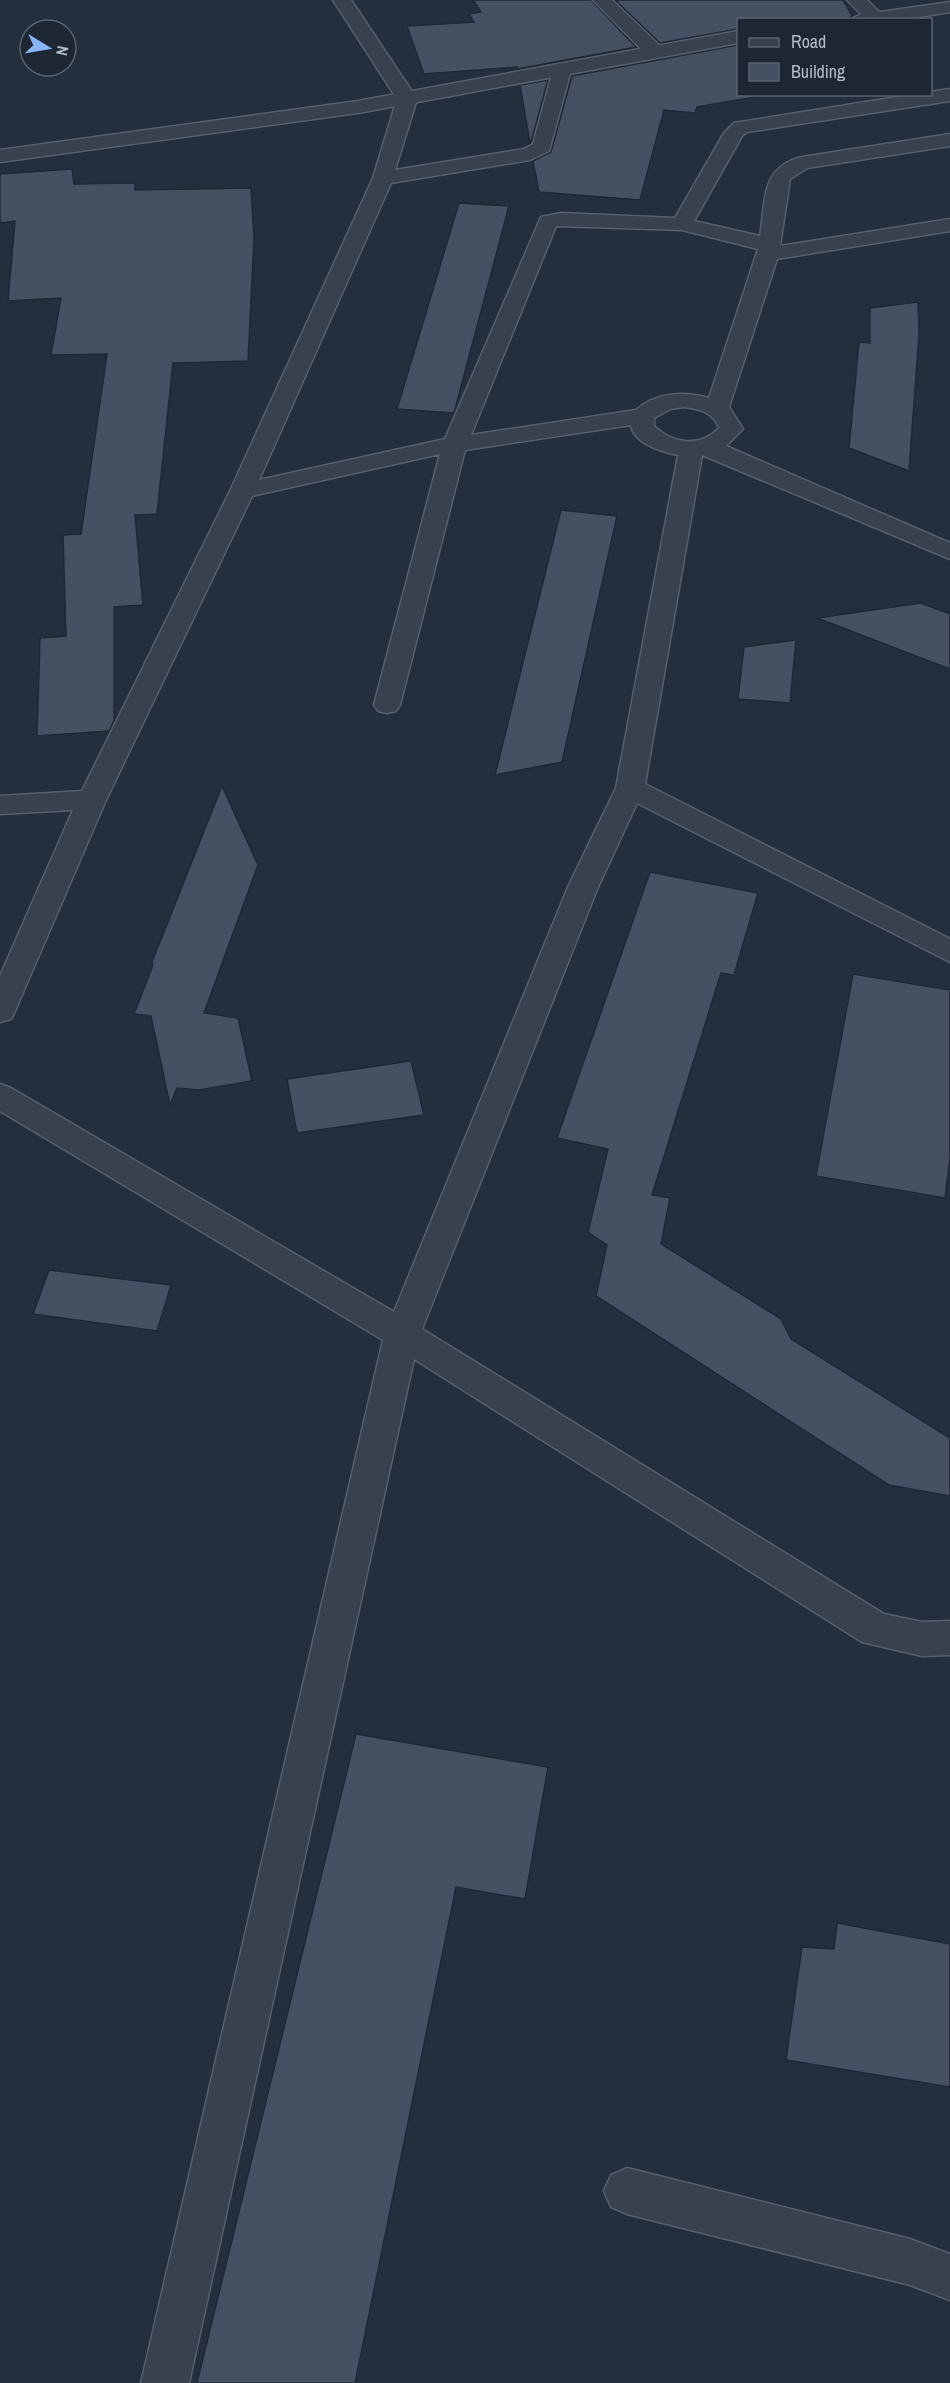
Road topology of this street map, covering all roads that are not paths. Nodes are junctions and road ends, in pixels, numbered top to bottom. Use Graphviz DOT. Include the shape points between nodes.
graph roads {
  1 [pos="342,0"];
  2 [pos="602,0"];
  3 [pos="856,0"];
  4 [pos="950,7"];
  5 [pos="867,18"];
  6 [pos="737,37"];
  7 [pos="652,49"];
  8 [pos="562,70"];
  9 [pos="950,95"];
  10 [pos="407,99"];
  11 [pos="950,140"];
  12 [pos="0,156"];
  13 [pos="383,178"];
  14 [pos="682,224"];
  15 [pos="950,225"];
  16 [pos="769,250"];
  17 [pos="717,408"];
  18 [pos="643,416"];
  19 [pos="455,444"];
  20 [pos="699,447"];
  21 [pos="242,491"];
  22 [pos="950,552"];
  23 [pos="387,705"];
  24 [pos="630,788"];
  25 [pos="92,800"];
  26 [pos="0,805"];
  27 [pos="950,952"];
  28 [pos="0,1011"];
  29 [pos="0,1096"];
  30 [pos="402,1334"];
  31 [pos="950,1638"];
  32 [pos="627,2191"];
  33 [pos="950,2277"];
  34 [pos="165,2383"];
  1 -- 10 [label="street"];
  2 -- 7 [label="street"];
  3 -- 5 [label="street"];
  4 -- 5 [label="street"];
  6 -- 7 [label="street"];
  7 -- 8 [label="street"];
  8 -- 10 [label="street"];
  8 -- 13 [label="street" via="542,147 530,154"];
  9 -- 14 [label="street" via="741,127"];
  10 -- 12 [label="street"];
  10 -- 13 [label="street"];
  11 -- 16 [label="street" via="790,168 780,177"];
  13 -- 21 [label="street"];
  14 -- 16 [label="street"];
  14 -- 19 [label="street" via="548,221"];
  15 -- 16 [label="street"];
  16 -- 17 [label="street"];
  17 -- 18 [label="street" via="702,402 666,402"];
  17 -- 20 [label="street" via="728,418 731,429 723,439"];
  18 -- 19 [label="street"];
  18 -- 20 [label="street" via="642,428 652,439 669,446"];
  19 -- 21 [label="street"];
  19 -- 23 [label="street"];
  20 -- 22 [label="street"];
  20 -- 24 [label="street"];
  21 -- 25 [label="street"];
  24 -- 27 [label="street"];
  24 -- 30 [label="street" via="583,887"];
  25 -- 26 [label="street"];
  25 -- 28 [label="street"];
  29 -- 30 [label="street"];
  30 -- 31 [label="street" via="876,1630 922,1639"];
  30 -- 34 [label="street"];
  32 -- 33 [label="street" via="910,2262"];
}
